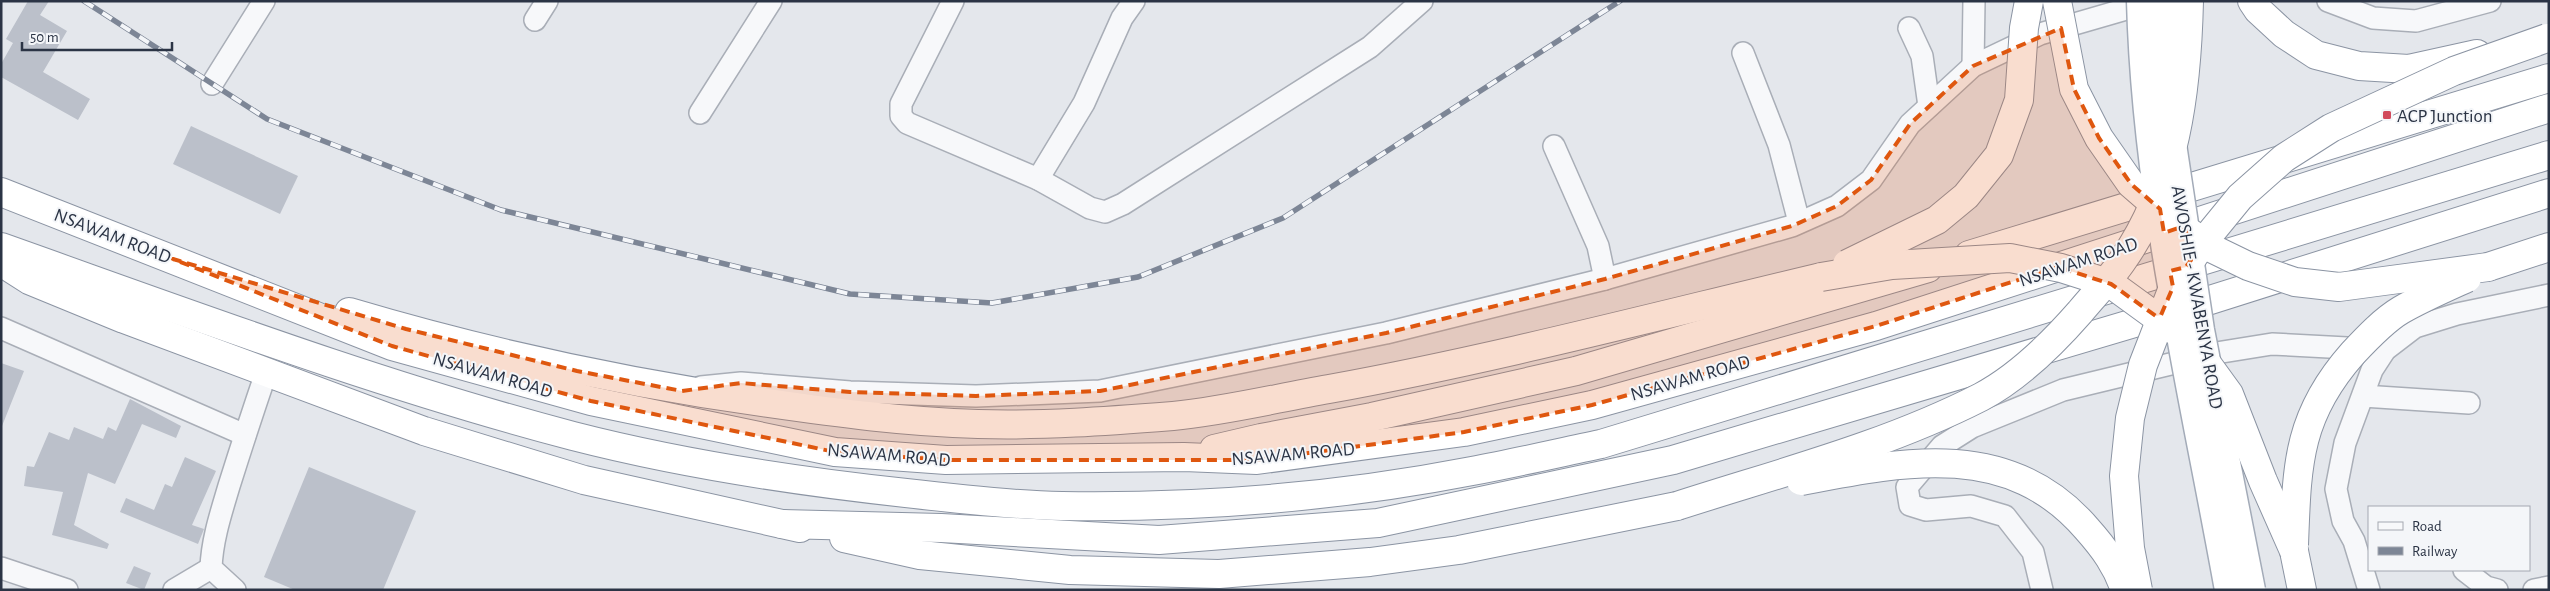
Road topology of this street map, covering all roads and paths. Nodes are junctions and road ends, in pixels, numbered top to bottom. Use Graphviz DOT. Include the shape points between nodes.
graph roads {
  1 [pos="264,1"];
  2 [pos="547,1"];
  3 [pos="770,1"];
  4 [pos="954,1"];
  5 [pos="1134,1"];
  6 [pos="1422,1"];
  7 [pos="1974,1"];
  8 [pos="2029,1"];
  9 [pos="2057,1"];
  10 [pos="2140,1"];
  11 [pos="2154,1"];
  12 [pos="2165,1"];
  13 [pos="2189,1"];
  14 [pos="2252,1"];
  15 [pos="2328,1"];
  16 [pos="2490,1"];
  17 [pos="535,20"];
  18 [pos="1909,28"];
  19 [pos="2548,38"];
  20 [pos="1743,54"];
  21 [pos="1973,66"];
  22 [pos="2549,78"];
  23 [pos="212,84"];
  24 [pos="1929,106"];
  25 [pos="2549,108"];
  26 [pos="700,114"];
  27 [pos="1554,146"];
  28 [pos="2549,155"];
  29 [pos="1038,179"];
  30 [pos="1,192"];
  31 [pos="2549,193"];
  32 [pos="1799,222"];
  33 [pos="1,246"];
  34 [pos="2549,247"];
  35 [pos="173,259"];
  36 [pos="1,262"];
  37 [pos="2488,267"];
  38 [pos="1821,277"];
  39 [pos="1605,278"];
  40 [pos="2549,294"];
  41 [pos="1,328"];
  42 [pos="2385,350"];
  43 [pos="266,373"];
  44 [pos="682,391"];
  45 [pos="2363,396"];
  46 [pos="2468,403"];
  47 [pos="245,435"];
  48 [pos="1184,457"];
  49 [pos="1677,506"];
  50 [pos="782,524"];
  51 [pos="2362,542"];
  52 [pos="2294,551"];
  53 [pos="1,568"];
  54 [pos="211,568"];
  55 [pos="2465,571"];
  56 [pos="2549,587"];
  57 [pos="67,590"];
  58 [pos="174,590"];
  59 [pos="235,590"];
  60 [pos="2042,590"];
  61 [pos="2125,590"];
  62 [pos="2138,590"];
  63 [pos="2228,590"];
  64 [pos="2252,590"];
  65 [pos="2302,590"];
  66 [pos="2369,590"];
  67 [pos="2497,590"];
  68 [pos="2534,590"];
  1 -- 23 [label="street"];
  2 -- 17 [label="street"];
  3 -- 26 [label="street"];
  4 -- 29 [label="street" via="902,104 902,116 907,123"];
  5 -- 29 [label="street" via="1122,18 1084,103"];
  6 -- 29 [label="street" via="1370,47 1123,204 1105,212 1090,208"];
  7 -- 21 [label="street"];
  8 -- 38 [label="highway, bridge" via="2019,100 1999,155 1966,196 1937,220"];
  9 -- 37 [label="highway, bridge" via="2074,89 2099,138 2130,184 2212,249 2295,282 2339,287"];
  10 -- 63 [label="main road, AWOSHIE - KWABENYA ROAD, bridge" via="2142,63 2154,176"];
  11 -- 21 [label="street" via="2040,34"];
  12 -- 64 [label="main road, AWOSHIE - KWABENYA ROAD, bridge" via="2168,111 2201,330"];
  13 -- 49 [label="highway, bridge" via="2188,60 2179,125 2160,193 2124,260 2057,339 2022,369 1982,396 1894,435"];
  14 -- 19 [label="highway, bridge" via="2284,34 2316,55 2359,66 2409,69"];
  15 -- 16 [label="street" via="2373,18 2416,21"];
  18 -- 24 [label="street" via="1922,56"];
  19 -- 62 [label="highway, bridge" via="2454,70 2331,128 2284,158 2240,197 2204,240 2174,285 2143,365 2130,418 2124,476 2130,548"];
  20 -- 32 [label="street" via="1778,145"];
  21 -- 24 [label="street"];
  22 -- 48 [label="highway" via="1861,288 1576,371"];
  24 -- 32 [label="street" via="1910,124 1871,180 1837,206"];
  25 -- 48 [label="highway, NSAWAM ROAD" via="1876,326 1592,405 1464,432 1376,445 1257,460"];
  27 -- 39 [label="street" via="1598,246"];
  28 -- 33 [label="highway, NSAWAM ROAD" via="1601,444 1471,472 1381,486 1260,500 1162,504 1060,506 944,497 832,486 684,461 575,436 392,383"];
  30 -- 35 [label="highway, NSAWAM ROAD"];
  31 -- 50 [label="highway" via="2188,307 1673,460 1378,523 1159,540 941,528"];
  32 -- 39 [label="street"];
  34 -- 37 [label="highway"];
  35 -- 44 [label="highway" via="406,329 577,371"];
  35 -- 48 [label="highway, NSAWAM ROAD" via="392,346 592,402 835,452 946,460"];
  36 -- 43 [label="highway" via="38,283"];
  37 -- 52 [label="highway, bridge" via="2400,311 2365,340 2336,373 2312,413 2302,446 2296,490"];
  38 -- 44 [label="highway" via="1488,357 1177,415 988,424 870,418"];
  38 -- 52 [label="highway, bridge" via="1892,265 2010,258 2061,268 2111,284 2192,343 2229,394"];
  39 -- 44 [label="street" via="1386,333 1100,391 976,396 850,392 741,383"];
  40 -- 42 [label="street" via="2457,314 2415,327"];
  41 -- 47 [label="street"];
  42 -- 45 [label="street" via="2372,370"];
  42 -- 60 [label="street" via="2272,344 2216,353 2063,390 1972,427 1942,446 1907,487 1910,505 1926,510 1971,506 2005,516 2033,552"];
  43 -- 47 [label="street"];
  43 -- 50 [label="highway" via="424,431 584,480"];
  45 -- 46 [label="street"];
  45 -- 51 [label="street" via="2344,443 2336,489 2343,521"];
  47 -- 54 [label="street" via="220,516"];
  49 -- 50 [label="highway" via="1460,550 1370,562 1219,574 1070,570 920,555"];
  49 -- 61 [label="highway, bridge" via="1864,469 1927,461 1993,468 2035,485 2074,513 2103,547"];
  51 -- 66 [label="street"];
  52 -- 65 [label="highway"];
  53 -- 57 [label="street"];
  54 -- 58 [label="street"];
  54 -- 59 [label="street"];
  55 -- 67 [label="street"];
  56 -- 68 [label="street"];
}
